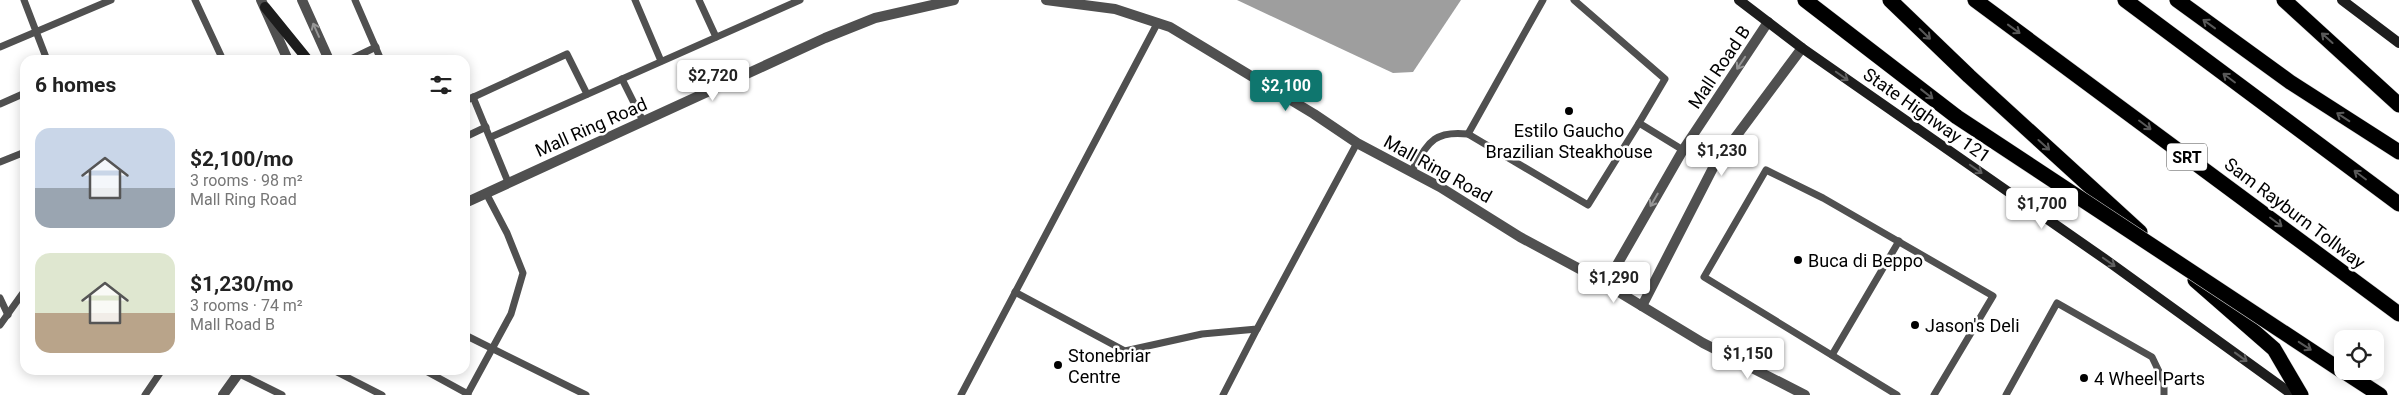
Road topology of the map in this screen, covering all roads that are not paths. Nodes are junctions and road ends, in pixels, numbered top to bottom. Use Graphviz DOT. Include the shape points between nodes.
graph roads {
  1 [pos="24,0"];
  2 [pos="111,0"];
  3 [pos="195,0"];
  4 [pos="302,0"];
  5 [pos="354,0"];
  6 [pos="635,0"];
  7 [pos="699,0"];
  8 [pos="800,0"];
  9 [pos="954,0"];
  10 [pos="1046,0"];
  11 [pos="1543,0"];
  12 [pos="1574,0"];
  13 [pos="1739,0"];
  14 [pos="1805,0"];
  15 [pos="1890,0"];
  16 [pos="1975,0"];
  17 [pos="2125,0"];
  18 [pos="2177,0"];
  19 [pos="2284,0"];
  20 [pos="2342,0"];
  21 [pos="263,4"];
  22 [pos="1158,22"];
  23 [pos="1768,22"];
  24 [pos="36,31"];
  25 [pos="716,37"];
  26 [pos="2399,43"];
  27 [pos="0,47"];
  28 [pos="376,47"];
  29 [pos="1802,48"];
  30 [pos="45,55"];
  31 [pos="221,55"];
  32 [pos="286,55"];
  33 [pos="304,55"];
  34 [pos="327,55"];
  35 [pos="359,55"];
  36 [pos="379,55"];
  37 [pos="662,61"];
  38 [pos="622,79"];
  39 [pos="587,94"];
  40 [pos="20,95"];
  41 [pos="474,97"];
  42 [pos="470,99"];
  43 [pos="2394,100"];
  44 [pos="0,104"];
  45 [pos="643,121"];
  46 [pos="1639,123"];
  47 [pos="486,127"];
  48 [pos="1468,134"];
  49 [pos="470,135"];
  50 [pos="490,137"];
  51 [pos="1357,143"];
  52 [pos="1683,150"];
  53 [pos="2399,152"];
  54 [pos="20,154"];
  55 [pos="0,162"];
  56 [pos="1411,172"];
  57 [pos="508,182"];
  58 [pos="486,193"];
  59 [pos="470,201"];
  60 [pos="2399,204"];
  61 [pos="1899,241"];
  62 [pos="1606,284"];
  63 [pos="1015,292"];
  64 [pos="20,297"];
  65 [pos="0,298"];
  66 [pos="1642,306"];
  67 [pos="2399,314"];
  68 [pos="8,315"];
  69 [pos="0,325"];
  70 [pos="1258,329"];
  71 [pos="470,338"];
  72 [pos="492,349"];
  73 [pos="1832,355"];
  74 [pos="2334,365"];
  75 [pos="159,375"];
  76 [pos="238,375"];
  77 [pos="245,375"];
  78 [pos="343,375"];
  79 [pos="433,375"];
  80 [pos="2357,380"];
  81 [pos="468,394"];
  82 [pos="145,395"];
  83 [pos="223,395"];
  84 [pos="282,395"];
  85 [pos="382,395"];
  86 [pos="586,395"];
  87 [pos="961,395"];
  88 [pos="1223,395"];
  89 [pos="1805,395"];
  90 [pos="1897,395"];
  91 [pos="1934,395"];
  92 [pos="2006,395"];
  93 [pos="2164,395"];
  94 [pos="2293,395"];
  95 [pos="2301,395"];
  96 [pos="2380,395"];
  1 -- 24 [label="lane"];
  2 -- 24 [label="lane"];
  3 -- 31 [label="lane"];
  34 -- 4 [label="street, one-way"];
  5 -- 28 [label="lane"];
  6 -- 37 [label="lane"];
  7 -- 25 [label="lane"];
  8 -- 25 [label="lane"];
  9 -- 45 [label="street, Mall Ring Road" via="863,22"];
  10 -- 22 [label="street, Mall Ring Road" via="1115,9"];
  11 -- 48 [label="lane"];
  12 -- 46 [label="lane" via="1665,79"];
  13 -- 23 [label="main road, State Highway 121"];
  14 -- 74 [label="highway, one-way, bridge" via="1957,117"];
  15 -- 95 [label="highway, one-way" via="2124,218 2274,349"];
  16 -- 67 [label="highway, Sam Rayburn Tollway / SRT, one-way"];
  60 -- 17 [label="highway, one-way"];
  53 -- 18 [label="highway, one-way" via="2290,82"];
  43 -- 19 [label="highway, one-way"];
  20 -- 26 [label="main road"];
  21 -- 32 [label="street"];
  21 -- 33 [label="main road"];
  22 -- 51 [label="street, Mall Ring Road"];
  22 -- 63 [label="lane"];
  23 -- 29 [label="main road, State Highway 121"];
  23 -- 52 [label="street, Mall Road B, one-way"];
  24 -- 27 [label="lane"];
  24 -- 30 [label="lane"];
  25 -- 37 [label="lane"];
  28 -- 35 [label="lane"];
  28 -- 36 [label="lane"];
  29 -- 66 [label="street" via="1714,166"];
  29 -- 94 [label="main road, State Highway 121, one-way"];
  37 -- 38 [label="lane"];
  38 -- 39 [label="lane"];
  38 -- 45 [label="lane"];
  39 -- 41 [label="lane" via="567,54"];
  39 -- 50 [label="lane"];
  40 -- 44 [label="lane"];
  41 -- 42 [label="lane"];
  41 -- 47 [label="lane"];
  45 -- 57 [label="street, Mall Ring Road"];
  46 -- 48 [label="lane" via="1588,204"];
  46 -- 52 [label="lane"];
  47 -- 49 [label="lane"];
  47 -- 50 [label="lane"];
  48 -- 56 [label="lane" via="1449,132 1428,143"];
  50 -- 57 [label="lane"];
  51 -- 56 [label="street, Mall Ring Road"];
  51 -- 70 [label="lane"];
  52 -- 62 [label="street, Mall Road B, one-way"];
  54 -- 55 [label="lane"];
  56 -- 62 [label="street, Mall Ring Road"];
  57 -- 58 [label="street, Mall Ring Road"];
  58 -- 59 [label="street, Mall Ring Road"];
  58 -- 72 [label="lane" via="523,274 511,314"];
  61 -- 73 [label="lane"];
  61 -- 73 [label="lane" via="1766,170 1761,178 1704,277"];
  61 -- 91 [label="lane" via="1993,296"];
  62 -- 66 [label="street, Mall Ring Road"];
  63 -- 70 [label="lane" via="1125,351 1202,334"];
  63 -- 87 [label="lane"];
  64 -- 68 [label="lane"];
  65 -- 68 [label="lane"];
  66 -- 89 [label="street, Mall Ring Road" via="1703,343"];
  68 -- 69 [label="lane"];
  70 -- 88 [label="lane"];
  71 -- 72 [label="lane"];
  72 -- 81 [label="lane"];
  72 -- 86 [label="lane"];
  73 -- 90 [label="lane"];
  75 -- 82 [label="lane"];
  76 -- 83 [label="street"];
  77 -- 84 [label="lane"];
  78 -- 85 [label="lane"];
  79 -- 81 [label="lane"];
  80 -- 96 [label="highway"];
  92 -- 93 [label="lane" via="2057,303 2152,357 2164,382"];
}
